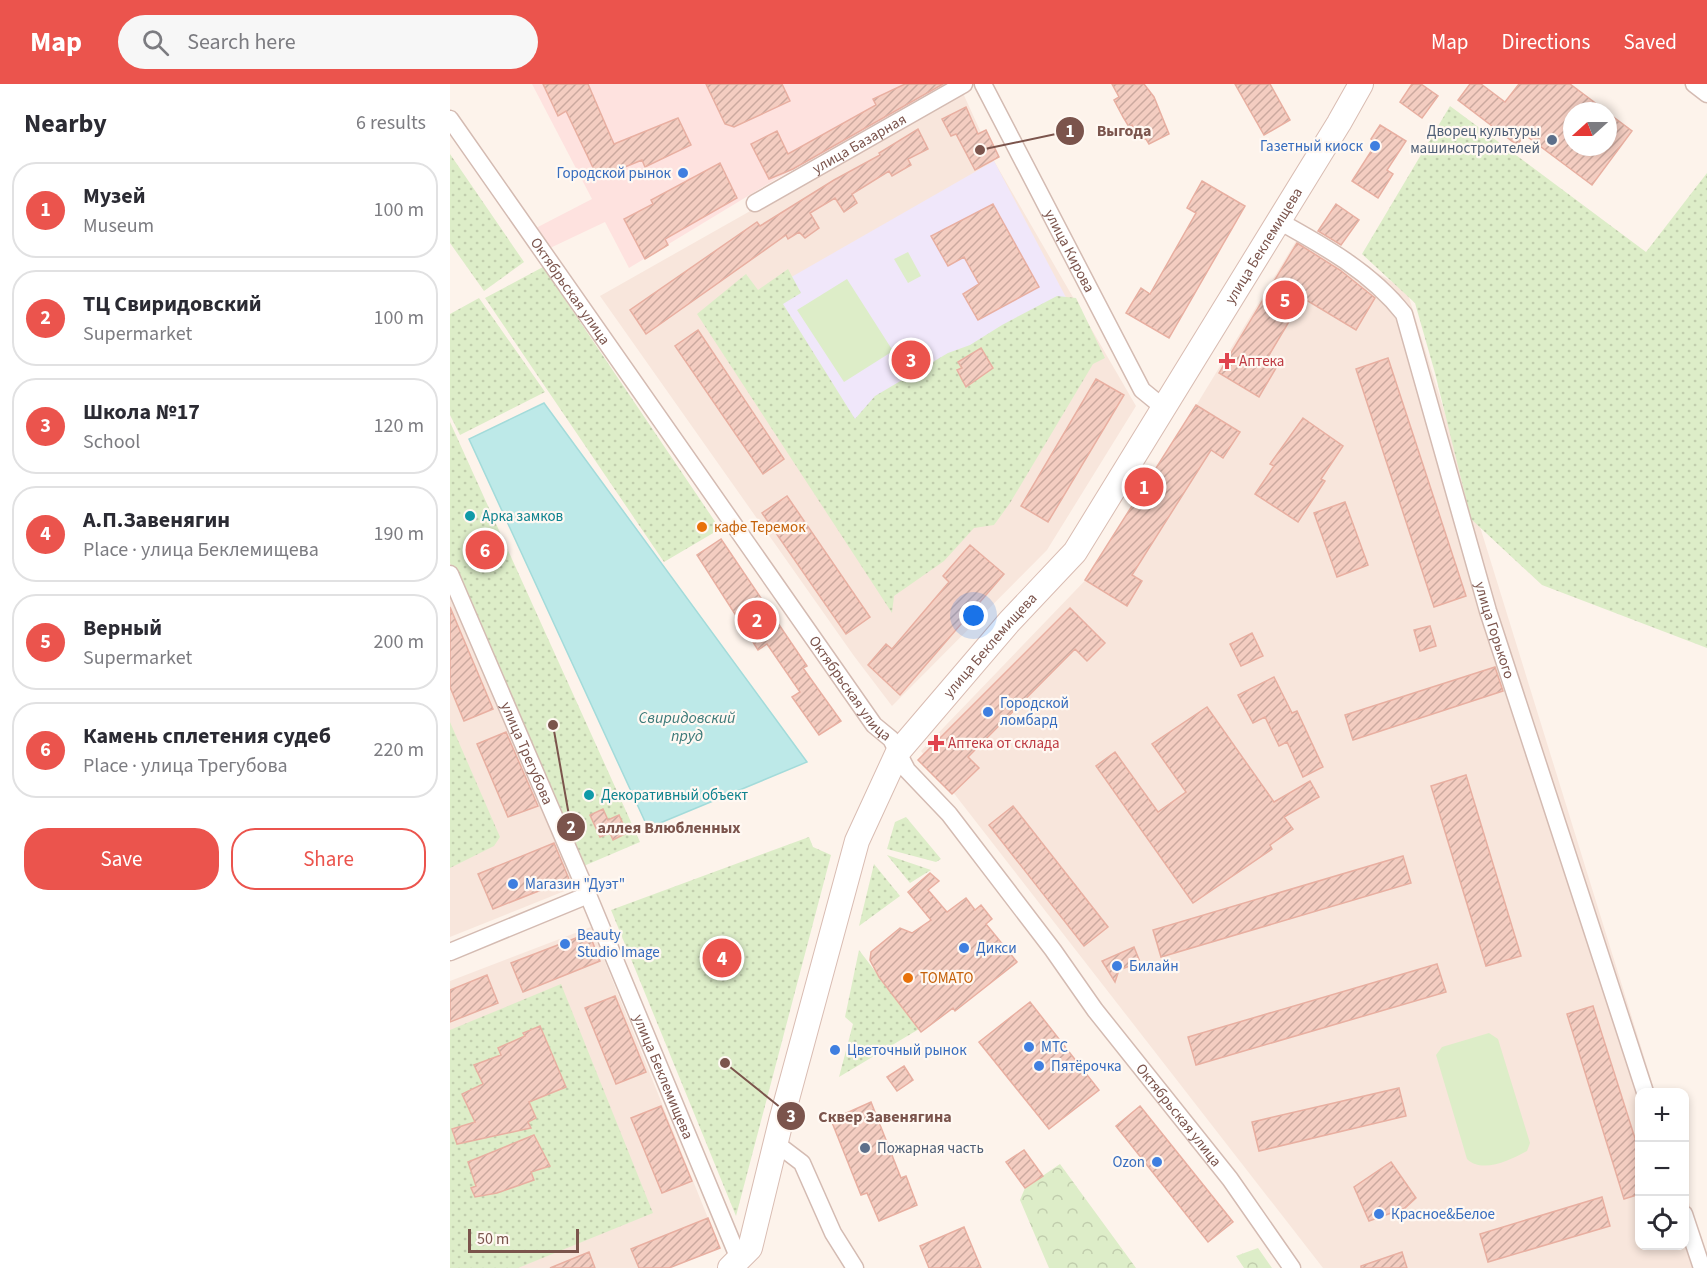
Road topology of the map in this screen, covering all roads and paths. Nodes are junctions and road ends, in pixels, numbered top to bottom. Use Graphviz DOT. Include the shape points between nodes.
graph roads {
  1 [pos="964,84"];
  2 [pos="983,84"];
  3 [pos="1361,84"];
  4 [pos="1694,84"];
  5 [pos="1707,94"];
  6 [pos="450,119"];
  7 [pos="755,203"];
  8 [pos="1277,220"];
  9 [pos="1164,408"];
  10 [pos="450,574"];
  11 [pos="898,753"];
  12 [pos="588,895"];
  13 [pos="450,952"];
  14 [pos="1644,1088"];
  15 [pos="777,1144"];
  16 [pos="1689,1229"];
  17 [pos="735,1264"];
  18 [pos="855,1268"];
  19 [pos="1292,1268"];
  20 [pos="1702,1268"];
  1 -- 7 [label="street, улица Базарная"];
  2 -- 9 [label="street, улица Кирова" via="1142,390"];
  3 -- 8 [label="main road, улица Беклемищева"];
  4 -- 5 [label="street"];
  6 -- 11 [label="street, Октябрьская улица" via="874,725 891,739"];
  8 -- 9 [label="main road, улица Беклемищева"];
  8 -- 14 [label="street, улица Горького" via="1361,270 1388,293 1404,314 1488,612"];
  9 -- 11 [label="main road, улица Беклемищева" via="1075,552 1009,622"];
  10 -- 12 [label="street, улица Трегубова"];
  11 -- 15 [label="main road, улица Беклемищева" via="857,841"];
  11 -- 19 [label="street, Октябрьская улица" via="906,770 949,814 1095,1010 1230,1179"];
  12 -- 13 [label="street"];
  12 -- 17 [label="street, улица Беклемищева"];
  15 -- 17 [label="main road, улица Беклемищева" via="750,1248"];
  15 -- 18 [label="street" via="802,1162 833,1233"];
  16 -- 20 [label="street"];
}
